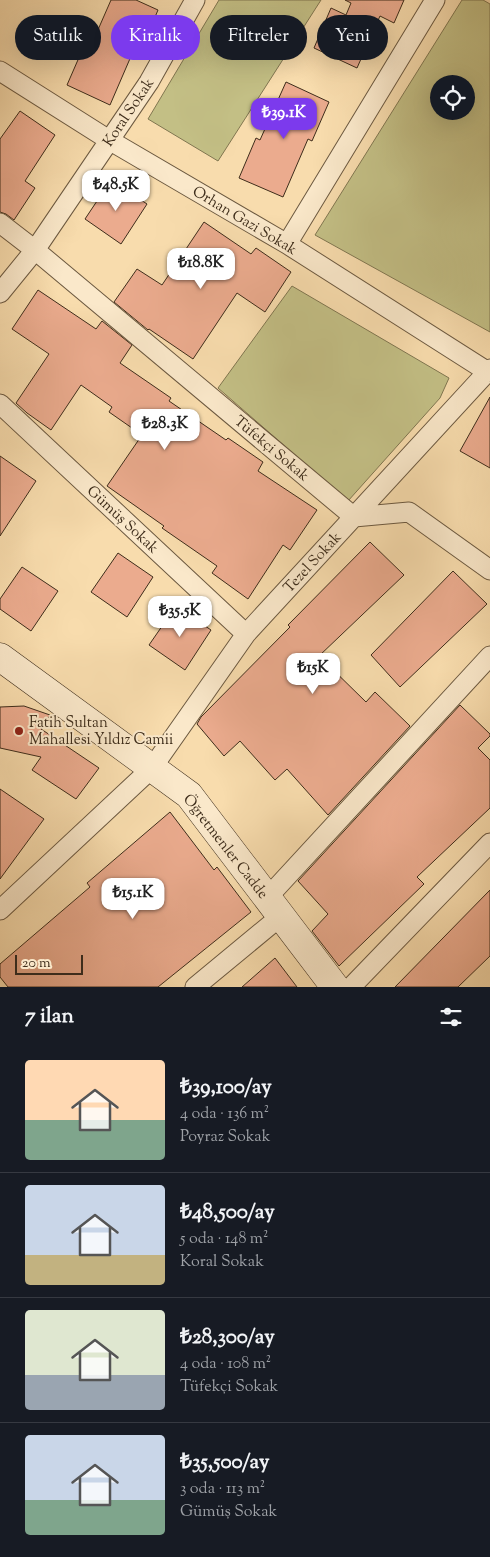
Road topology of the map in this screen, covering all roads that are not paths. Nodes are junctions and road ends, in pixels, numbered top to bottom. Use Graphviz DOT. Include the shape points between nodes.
graph roads {
  1 [pos="195,0"];
  2 [pos="435,0"];
  3 [pos="0,71"];
  4 [pos="109,140"];
  5 [pos="0,223"];
  6 [pos="287,244"];
  7 [pos="35,250"];
  8 [pos="0,293"];
  9 [pos="489,370"];
  10 [pos="0,404"];
  11 [pos="354,517"];
  12 [pos="490,570"];
  13 [pos="246,634"];
  14 [pos="490,656"];
  15 [pos="0,657"];
  16 [pos="152,768"];
  17 [pos="490,843"];
  18 [pos="274,907"];
  19 [pos="0,910"];
  20 [pos="195,987"];
  21 [pos="335,987"];
  22 [pos="351,987"];
  1 -- 4 [label="street, Koral Sokak" via="149,82"];
  2 -- 6 [label="street"];
  3 -- 4 [label="street, Orhan Gazi Sokak"];
  4 -- 6 [label="street, Orhan Gazi Sokak"];
  4 -- 7 [label="street, Koral Sokak"];
  5 -- 7 [label="street, Tüfekçi Sokak"];
  6 -- 9 [label="street, Orhan Gazi Sokak"];
  7 -- 8 [label="street, Koral Sokak"];
  7 -- 11 [label="street, Tüfekçi Sokak"];
  9 -- 11 [label="street, Tezel Sokak"];
  10 -- 13 [label="street, Gümüş Sokak"];
  11 -- 12 [label="street" via="409,512"];
  11 -- 13 [label="street, Tezel Sokak"];
  13 -- 16 [label="street, Tezel Sokak"];
  14 -- 18 [label="street"];
  15 -- 16 [label="street, Öğretmenler Cadde"];
  16 -- 18 [label="street, Öğretmenler Cadde" via="189,795"];
  16 -- 19 [label="street, Tezel Sokak"];
  17 -- 22 [label="street"];
  18 -- 20 [label="street"];
  18 -- 21 [label="street, Öğretmenler Cadde"];
}
